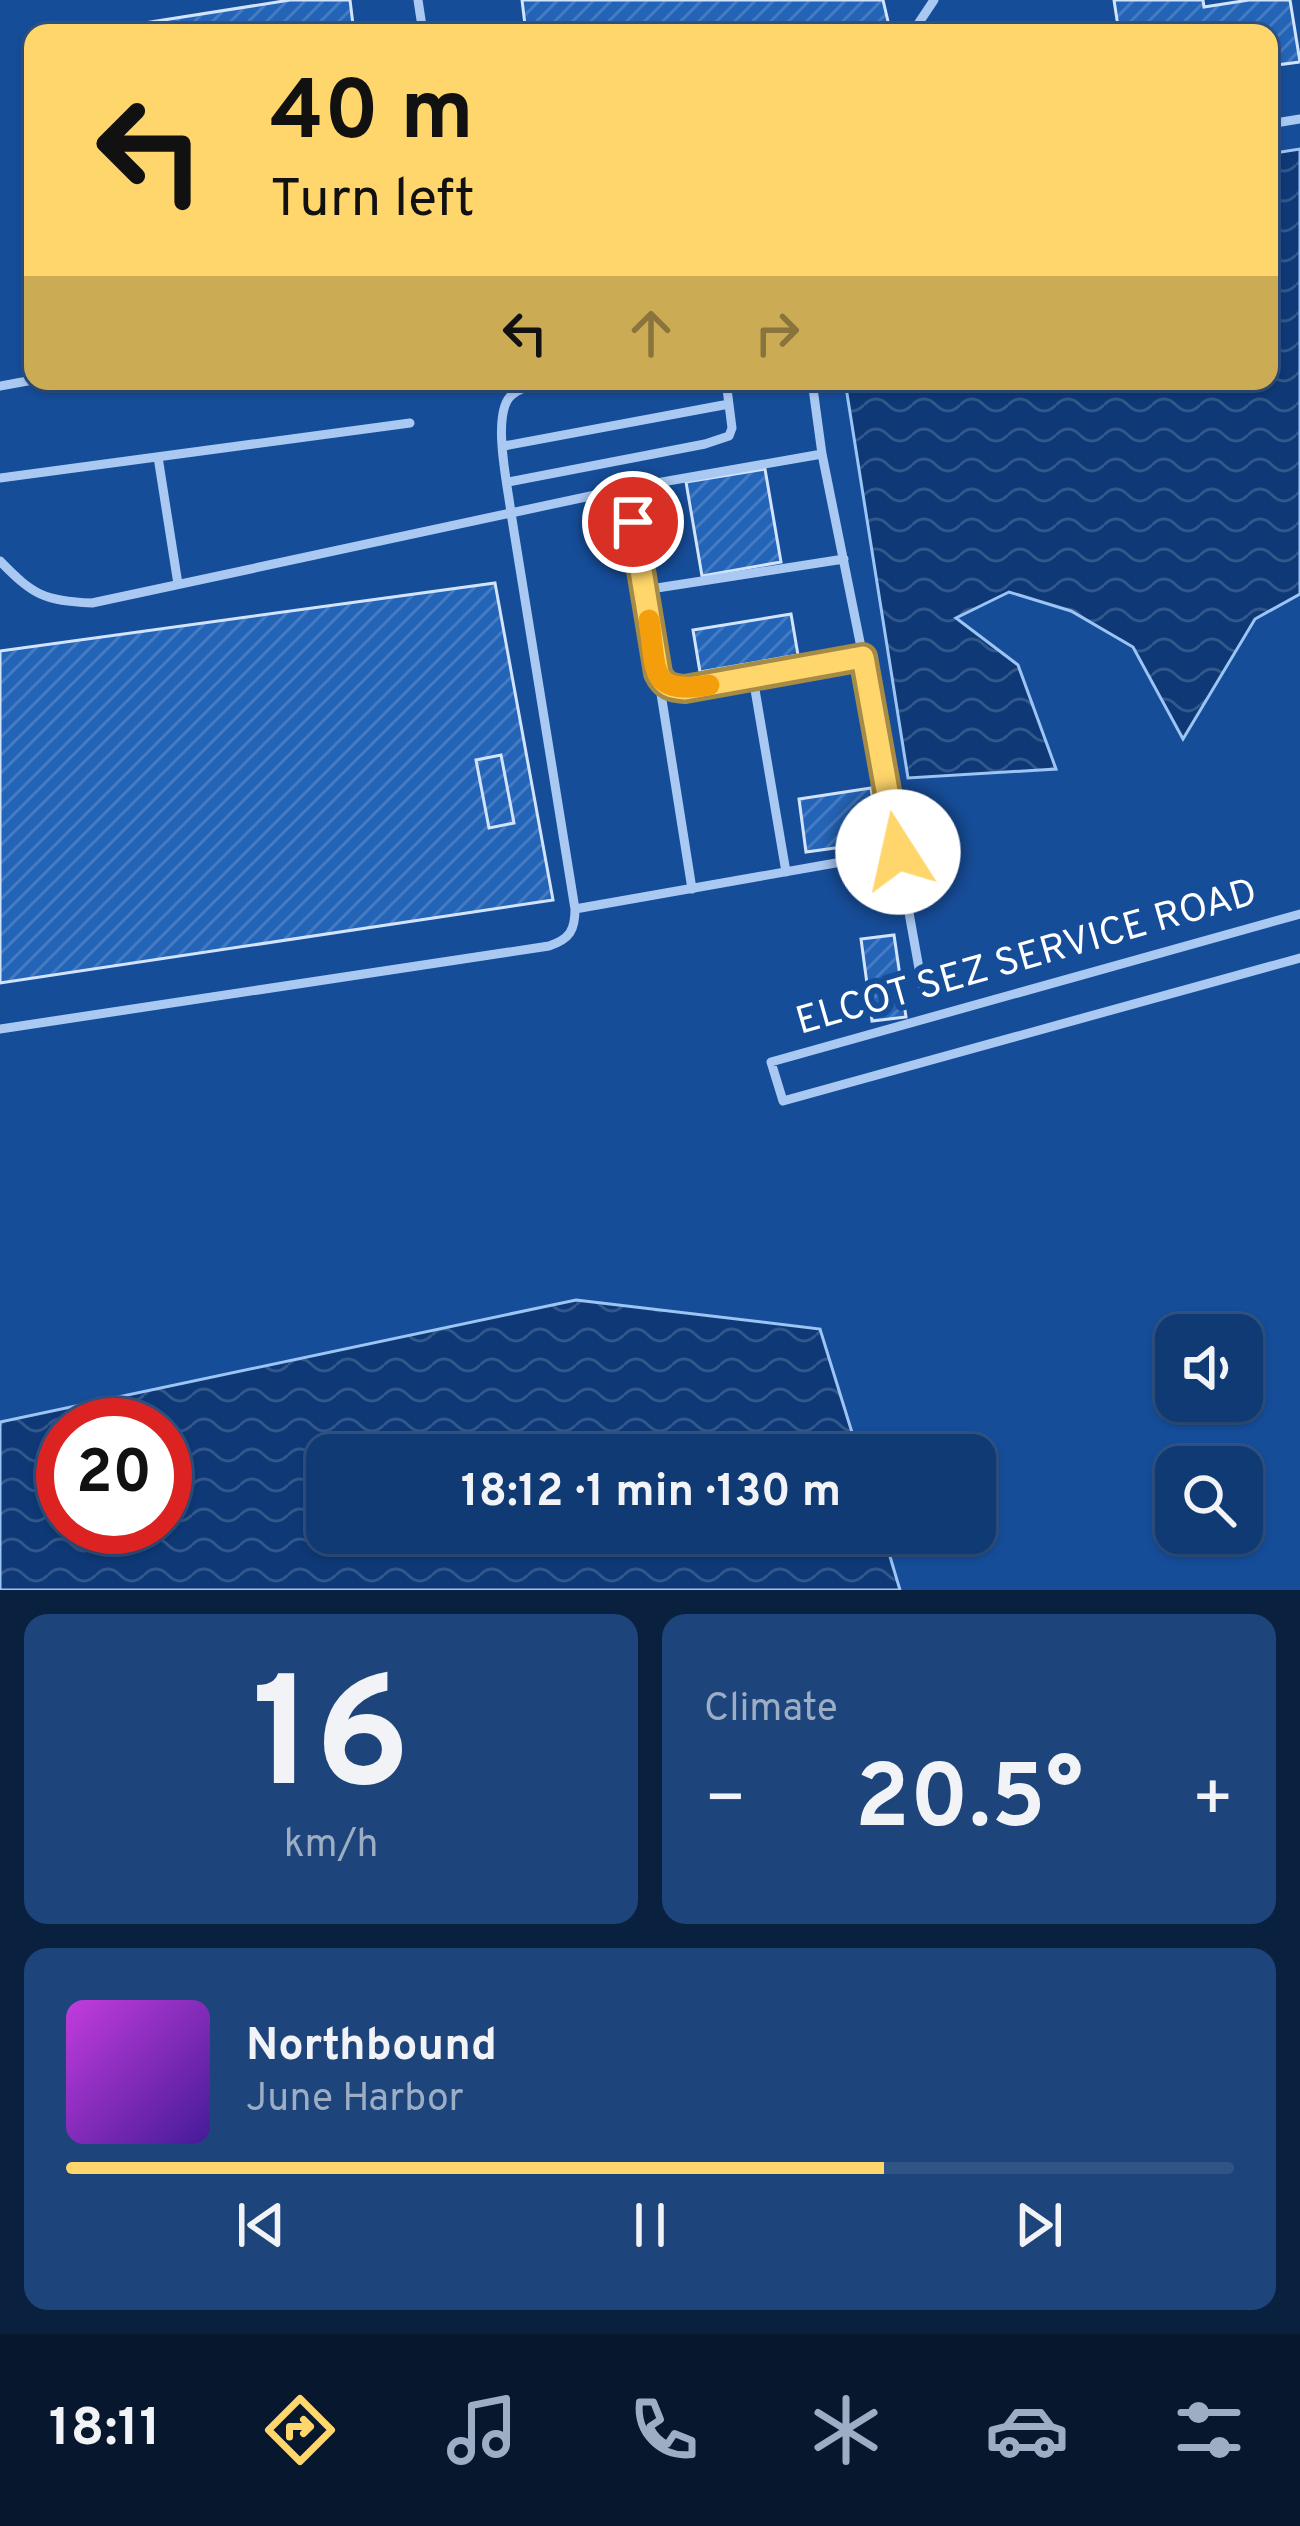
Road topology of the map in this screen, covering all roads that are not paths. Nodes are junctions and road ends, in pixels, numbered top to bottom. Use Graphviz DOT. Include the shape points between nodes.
graph roads {
  1 [pos="520,390"];
  2 [pos="727,390"];
  3 [pos="813,390"];
  4 [pos="729,404"];
  5 [pos="410,423"];
  6 [pos="504,446"];
  7 [pos="822,454"];
  8 [pos="158,457"];
  9 [pos="0,478"];
  10 [pos="508,482"];
  11 [pos="628,488"];
  12 [pos="512,513"];
  13 [pos="844,559"];
  14 [pos="0,560"];
  15 [pos="178,584"];
  16 [pos="644,590"];
  17 [pos="863,657"];
  18 [pos="658,673"];
  19 [pos="753,678"];
  20 [pos="898,852"];
  21 [pos="786,872"];
  22 [pos="692,889"];
  23 [pos="575,909"];
  24 [pos="1300,914"];
  25 [pos="1300,958"];
  26 [pos="922,986"];
  27 [pos="0,1030"];
  1 -- 6 [label="lane" via="503,405"];
  2 -- 4 [label="lane"];
  3 -- 7 [label="lane"];
  4 -- 6 [label="lane"];
  4 -- 10 [label="lane" via="729,436"];
  5 -- 8 [label="lane"];
  6 -- 10 [label="lane"];
  7 -- 11 [label="lane"];
  7 -- 13 [label="lane"];
  8 -- 9 [label="lane"];
  8 -- 15 [label="lane"];
  10 -- 12 [label="lane"];
  11 -- 12 [label="lane"];
  11 -- 16 [label="lane"];
  12 -- 15 [label="lane"];
  12 -- 23 [label="lane"];
  13 -- 16 [label="lane"];
  13 -- 17 [label="lane"];
  14 -- 15 [label="lane" via="55,601 92,603"];
  16 -- 18 [label="lane"];
  17 -- 19 [label="lane"];
  17 -- 20 [label="lane"];
  18 -- 19 [label="lane" via="671,688 685,689"];
  18 -- 22 [label="lane"];
  19 -- 21 [label="lane"];
  20 -- 21 [label="lane"];
  20 -- 26 [label="lane"];
  21 -- 22 [label="lane"];
  22 -- 23 [label="lane"];
  23 -- 27 [label="lane" via="569,936 549,946"];
  24 -- 25 [label="lane, ELCOT SEZ SERVICE ROAD" via="771,1062 783,1101"];
}
